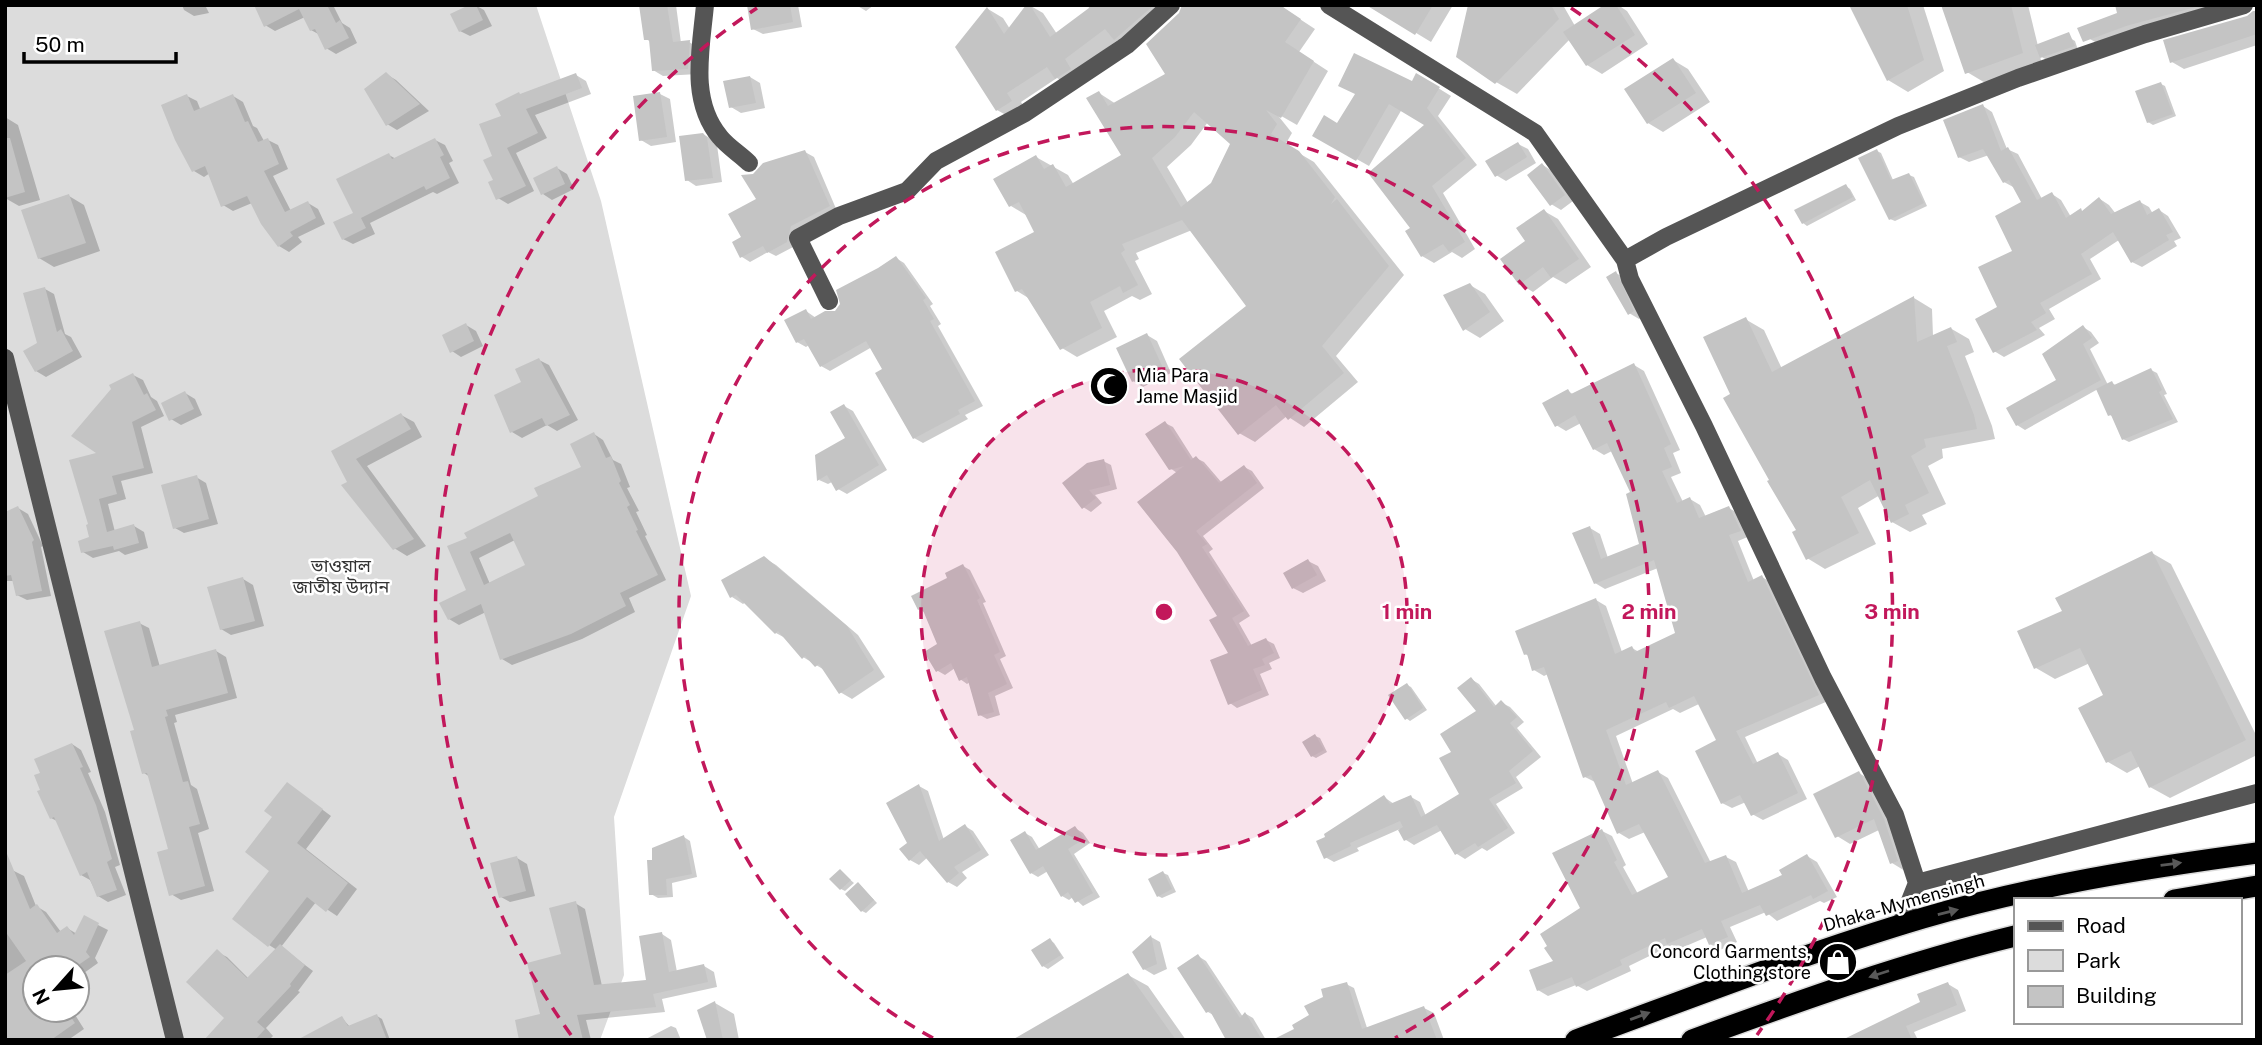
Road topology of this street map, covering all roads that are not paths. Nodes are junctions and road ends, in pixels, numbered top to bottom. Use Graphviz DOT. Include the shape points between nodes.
graph roads {
  1 [pos="705,5"];
  2 [pos="1171,5"];
  3 [pos="1329,5"];
  4 [pos="2244,5"];
  5 [pos="749,163"];
  6 [pos="1625,260"];
  7 [pos="829,301"];
  8 [pos="5,358"];
  9 [pos="2257,793"];
  10 [pos="2257,853"];
  11 [pos="1917,883"];
  12 [pos="2257,886"];
  13 [pos="2186,898"];
  14 [pos="1900,926"];
  15 [pos="2014,936"];
  16 [pos="175,1040"];
  17 [pos="1576,1040"];
  18 [pos="1692,1040"];
  1 -- 5 [label="street" via="699,86 705,114 720,137"];
  2 -- 7 [label="street" via="1127,45 1025,113 936,161 907,191 839,216 798,238"];
  3 -- 6 [label="street" via="1535,133"];
  4 -- 6 [label="street" via="2018,78 1910,121"];
  6 -- 11 [label="street" via="1630,279 1823,678 1895,815"];
  8 -- 16 [label="street"];
  9 -- 11 [label="street"];
  14 -- 10 [label="highway, Dhaka-Mymensingh, one-way" via="2048,887 2142,868"];
  11 -- 14 [label="street"];
  12 -- 13 [label="highway"];
  17 -- 14 [label="highway, Dhaka-Mymensingh, one-way"];
  15 -- 18 [label="highway, one-way" via="1938,955"];
}
